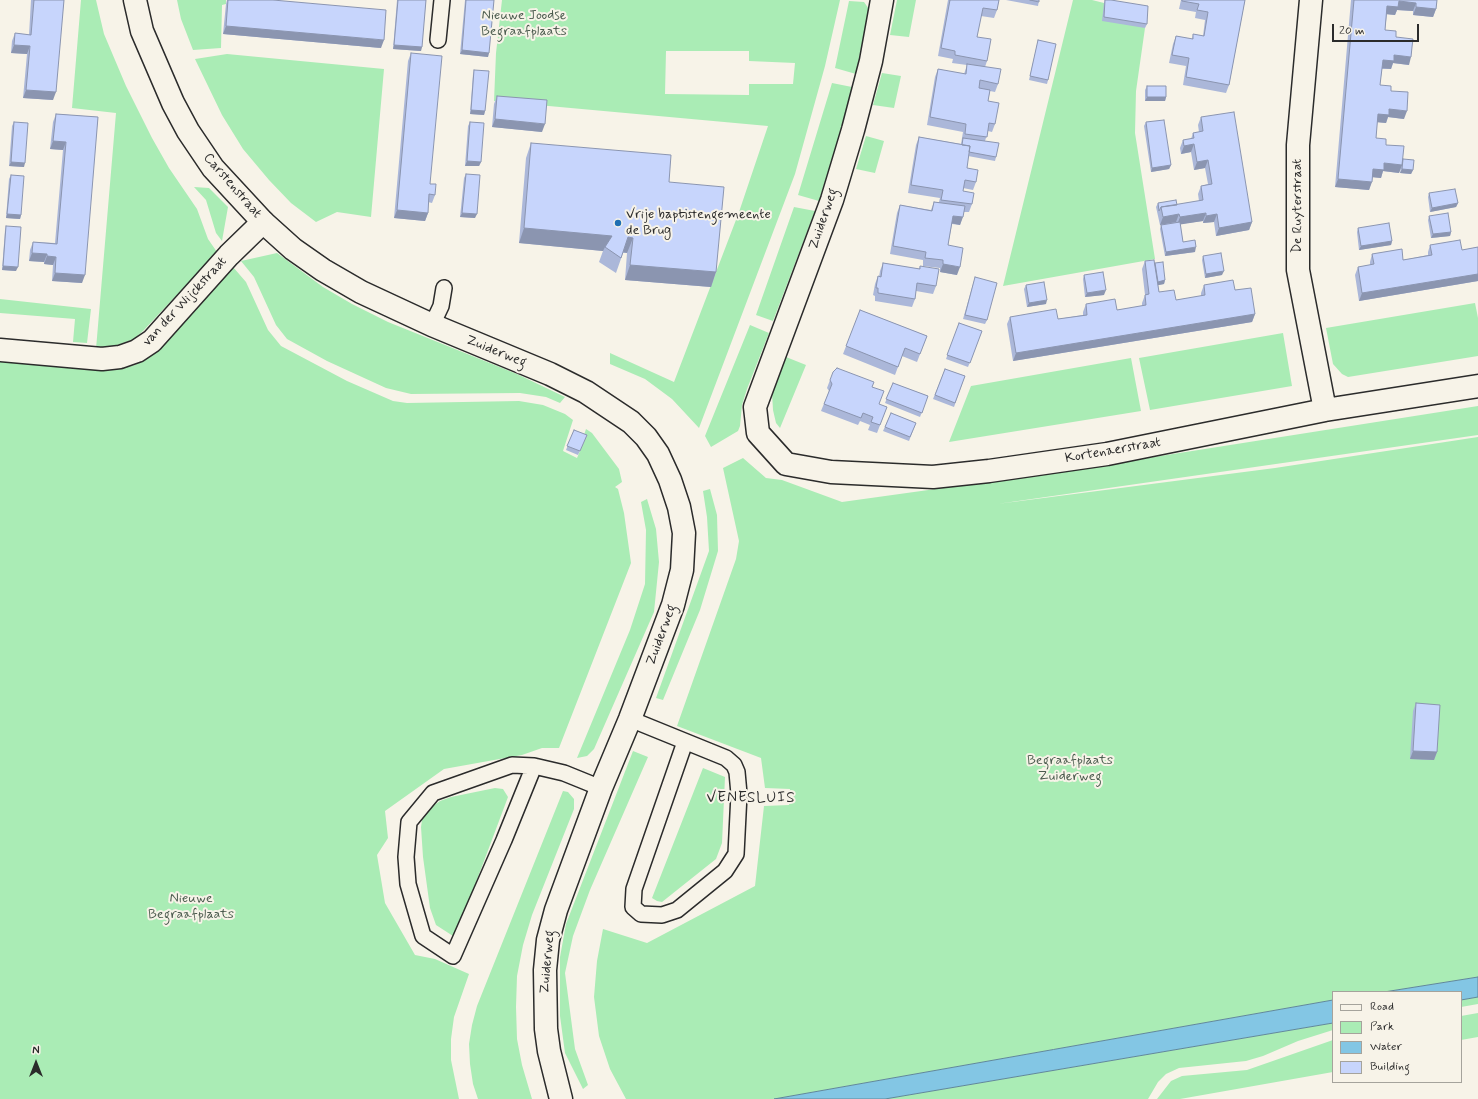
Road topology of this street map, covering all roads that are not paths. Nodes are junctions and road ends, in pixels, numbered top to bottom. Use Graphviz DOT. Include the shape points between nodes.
graph roads {
  1 [pos="135,0"];
  2 [pos="442,0"];
  3 [pos="882,0"];
  4 [pos="1311,0"];
  5 [pos="438,40"];
  6 [pos="263,222"];
  7 [pos="444,288"];
  8 [pos="401,311"];
  9 [pos="432,325"];
  10 [pos="0,350"];
  11 [pos="1478,386"];
  12 [pos="1325,410"];
  13 [pos="758,433"];
  14 [pos="630,719"];
  15 [pos="685,742"];
  16 [pos="534,766"];
  17 [pos="601,788"];
  18 [pos="561,1099"];
  1 -- 6 [label="street, Carstenstraat" via="142,31 188,131 213,168"];
  2 -- 5 [label="lane"];
  3 -- 13 [label="street, Zuiderweg" via="869,69 832,200 755,407"];
  4 -- 12 [label="street, De Ruyterstraat" via="1298,145 1298,270"];
  6 -- 8 [label="street, Carstenstraat" via="293,249 323,270"];
  6 -- 10 [label="street, van der Wijckstraat" via="229,255 152,341 137,351 120,357 102,359"];
  7 -- 9 [label="lane" via="441,306"];
  8 -- 9 [label="street, Zuiderweg"];
  9 -- 14 [label="street, Zuiderweg" via="586,392 631,422 658,454 679,507 684,533 682,570 674,605"];
  11 -- 12 [label="street, Kortenaerstraat"];
  12 -- 13 [label="street, Kortenaerstraat" via="1107,454 933,477 831,472 786,464"];
  14 -- 15 [label="lane"];
  14 -- 17 [label="street, Zuiderweg"];
  15 -- 15 [label="lane" via="634,889 633,907 642,914 662,915 677,910 725,872 736,854 739,794 734,765 726,758"];
  16 -- 16 [label="lane" via="512,765 432,793 409,822 406,858 408,884 423,936 453,956"];
  16 -- 17 [label="lane" via="564,773"];
  17 -- 18 [label="street, Zuiderweg" via="556,910 548,940 545,970 546,1030"];
}
